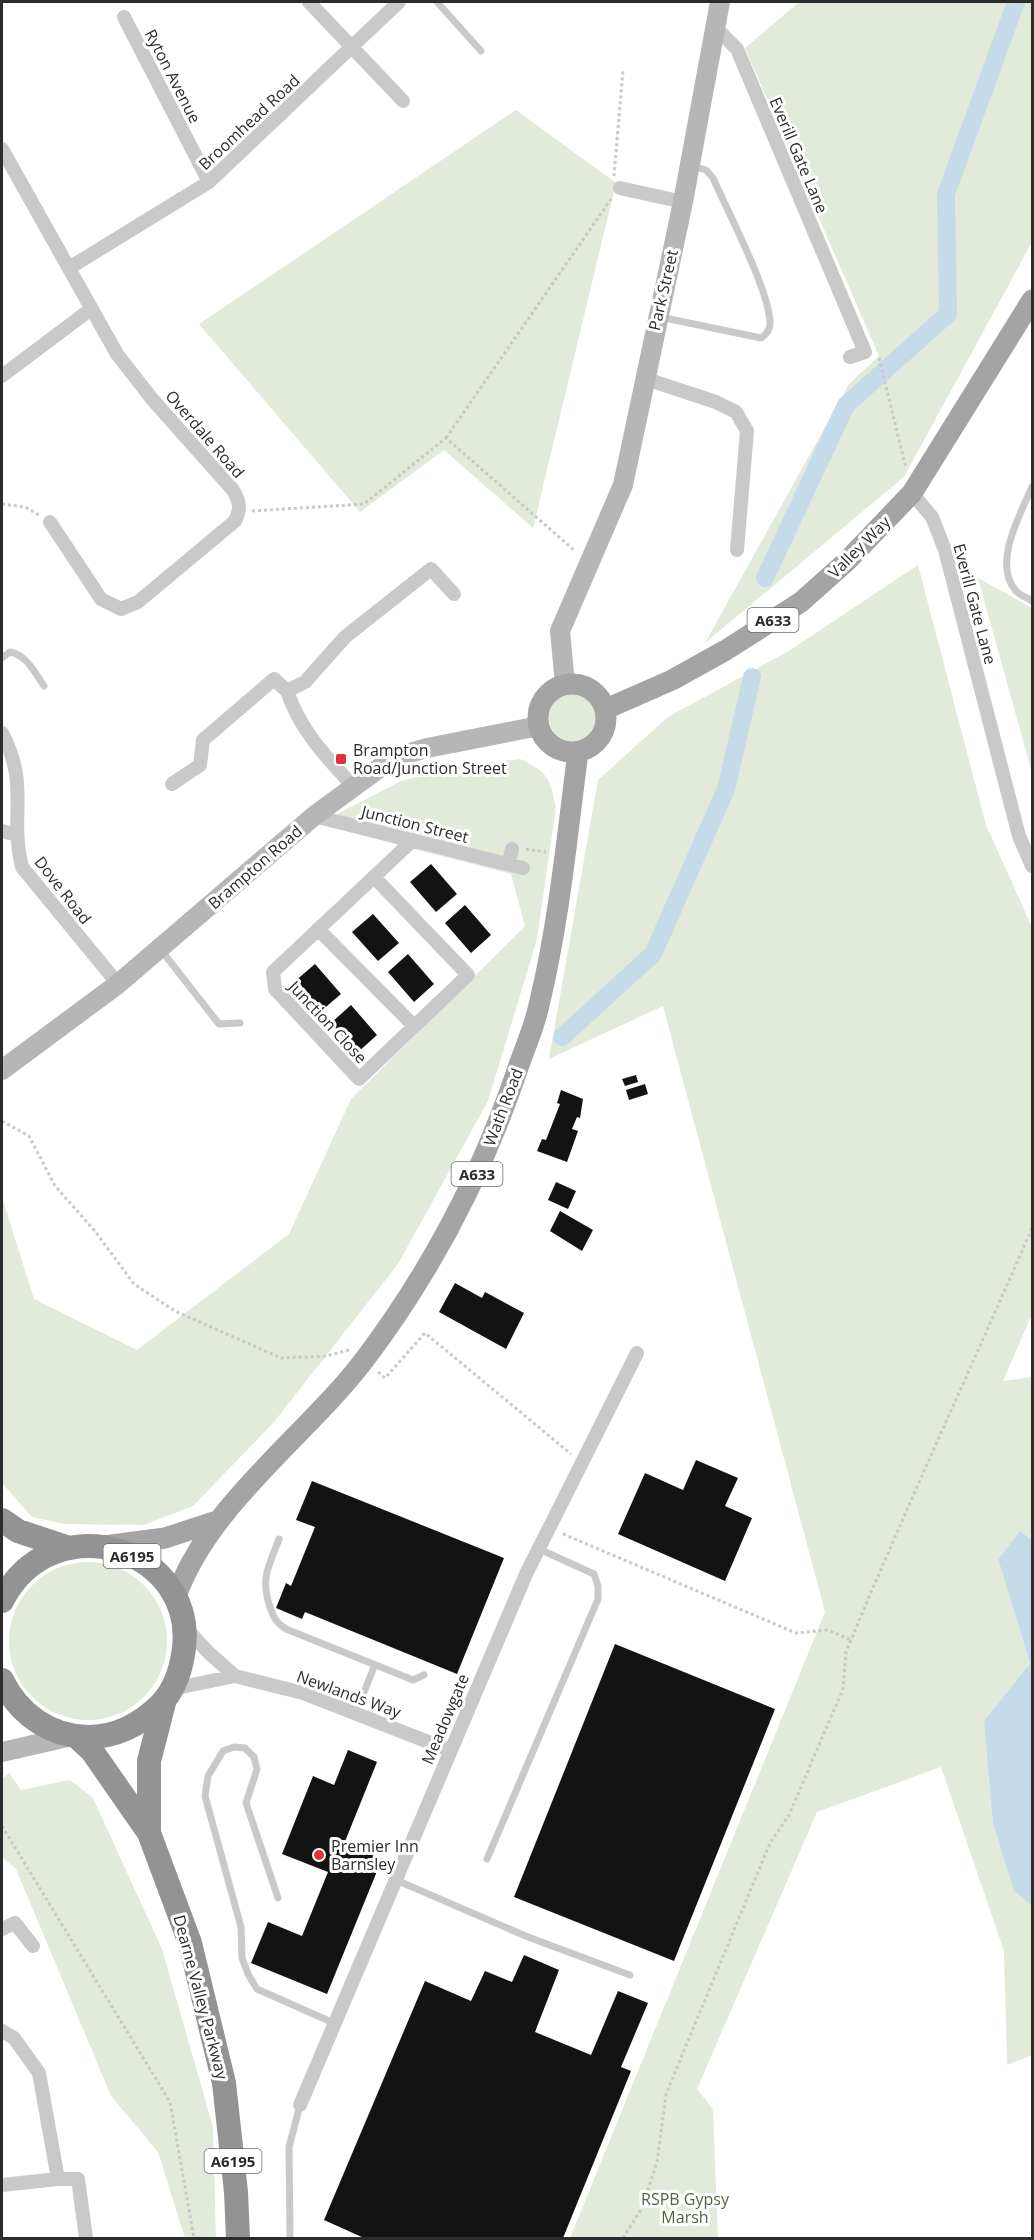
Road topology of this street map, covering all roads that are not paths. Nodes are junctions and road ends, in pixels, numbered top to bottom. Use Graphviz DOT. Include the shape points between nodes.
graph roads {
  1 [pos="309,2"];
  2 [pos="399,2"];
  3 [pos="437,2"];
  4 [pos="720,2"];
  5 [pos="124,17"];
  6 [pos="717,29"];
  7 [pos="352,48"];
  8 [pos="482,51"];
  9 [pos="403,101"];
  10 [pos="2,148"];
  11 [pos="690,165"];
  12 [pos="7,171"];
  13 [pos="209,182"];
  14 [pos="620,188"];
  15 [pos="683,202"];
  16 [pos="69,268"];
  17 [pos="1032,300"];
  18 [pos="91,309"];
  19 [pos="657,317"];
  20 [pos="850,357"];
  21 [pos="2,376"];
  22 [pos="643,378"];
  23 [pos="1032,487"];
  24 [pos="912,493"];
  25 [pos="50,522"];
  26 [pos="737,550"];
  27 [pos="454,594"];
  28 [pos="1032,601"];
  29 [pos="2,658"];
  30 [pos="565,684"];
  31 [pos="44,686"];
  32 [pos="287,691"];
  33 [pos="606,709"];
  34 [pos="539,726"];
  35 [pos="2,734"];
  36 [pos="578,753"];
  37 [pos="172,784"];
  38 [pos="353,786"];
  39 [pos="314,816"];
  40 [pos="2,831"];
  41 [pos="17,835"];
  42 [pos="413,840"];
  43 [pos="512,849"];
  44 [pos="508,864"];
  45 [pos="1032,866"];
  46 [pos="523,868"];
  47 [pos="374,877"];
  48 [pos="318,929"];
  49 [pos="160,948"];
  50 [pos="118,984"];
  51 [pos="240,1023"];
  52 [pos="414,1026"];
  53 [pos="2,1070"];
  54 [pos="637,1353"];
  55 [pos="2,1521"];
  56 [pos="217,1521"];
  57 [pos="279,1539"];
  58 [pos="103,1546"];
  59 [pos="66,1547"];
  60 [pos="539,1549"];
  61 [pos="175,1599"];
  62 [pos="2,1601"];
  63 [pos="183,1625"];
  64 [pos="374,1666"];
  65 [pos="424,1675"];
  66 [pos="235,1676"];
  67 [pos="2,1680"];
  68 [pos="169,1694"];
  69 [pos="356,1712"];
  70 [pos="75,1736"];
  71 [pos="449,1750"];
  72 [pos="2,1752"];
  73 [pos="149,1833"];
  74 [pos="488,1859"];
  75 [pos="396,1880"];
  76 [pos="278,1898"];
  77 [pos="2,1929"];
  78 [pos="33,1946"];
  79 [pos="630,1975"];
  80 [pos="336,2024"];
  81 [pos="2,2031"];
  82 [pos="300,2105"];
  83 [pos="58,2179"];
  84 [pos="2,2185"];
  85 [pos="86,2238"];
  86 [pos="238,2238"];
  87 [pos="290,2238"];
  1 -- 7 [label="street"];
  2 -- 7 [label="street, Broomhead Road"];
  3 -- 8 [label="lane"];
  4 -- 6 [label="street, Park Street"];
  5 -- 13 [label="street, Ryton Avenue"];
  6 -- 11 [label="street, Park Street"];
  6 -- 20 [label="street, Everill Gate Lane" via="737,49 865,352"];
  7 -- 9 [label="street"];
  7 -- 13 [label="street, Broomhead Road"];
  10 -- 12 [label="street, Overdale Road"];
  11 -- 15 [label="street, Park Street"];
  11 -- 19 [label="lane" via="706,170 713,178 765,297 770,326 761,338"];
  12 -- 16 [label="street, Overdale Road"];
  13 -- 16 [label="street, Broomhead Road"];
  14 -- 15 [label="street"];
  15 -- 19 [label="street, Park Street"];
  16 -- 18 [label="street, Overdale Road"];
  17 -- 24 [label="main road, Valley Way / A633"];
  18 -- 21 [label="street"];
  18 -- 25 [label="street, Overdale Road" via="135,378 233,490 240,512 235,521 138,602 121,609 101,599"];
  19 -- 22 [label="street, Park Street"];
  22 -- 26 [label="street" via="736,412 747,431"];
  22 -- 30 [label="street, Park Street" via="623,485 560,631"];
  23 -- 28 [label="lane" via="1010,545 1006,571 1016,592"];
  24 -- 33 [label="main road, Valley Way / A633" via="801,602 672,680"];
  24 -- 45 [label="street, Everill Gate Lane" via="932,517 945,550 1019,836"];
  27 -- 32 [label="street" via="431,569 345,637 305,682"];
  29 -- 31 [label="lane" via="10,652 18,654"];
  30 -- 33 [label="main road" via="586,686 602,699"];
  30 -- 34 [label="main road" via="555,688 540,705"];
  32 -- 37 [label="street" via="274,679 203,740 200,765"];
  32 -- 38 [label="street" via="316,747"];
  33 -- 36 [label="main road" via="604,732 598,741"];
  34 -- 36 [label="main road" via="542,736 558,750"];
  34 -- 38 [label="street, Brampton Road" via="396,757"];
  35 -- 41 [label="street, Dove Road" via="17,774"];
  36 -- 56 [label="main road, Wath Road / A633" via="539,1007 489,1148 447,1230 364,1361"];
  38 -- 39 [label="street, Brampton Road"];
  39 -- 42 [label="street, Junction Street"];
  39 -- 49 [label="street, Brampton Road"];
  40 -- 41 [label="street"];
  41 -- 50 [label="street, Dove Road" via="22,867"];
  42 -- 44 [label="street, Junction Street"];
  42 -- 47 [label="street, Junction Close"];
  43 -- 44 [label="street"];
  44 -- 46 [label="street, Junction Street"];
  47 -- 48 [label="street, Junction Close"];
  47 -- 52 [label="street, Junction Close" via="468,975"];
  48 -- 52 [label="street"];
  48 -- 52 [label="street, Junction Close" via="273,972 275,989 359,1079"];
  49 -- 50 [label="street, Brampton Road"];
  49 -- 51 [label="lane" via="219,1024"];
  50 -- 53 [label="street, Brampton Road"];
  54 -- 60 [label="street, Meadowgate"];
  55 -- 59 [label="highway, A6195" via="18,1531"];
  56 -- 58 [label="main road, Wath Road / A633" via="165,1538"];
  56 -- 61 [label="main road, Wath Road / A633" via="181,1581"];
  57 -- 64 [label="lane" via="264,1577 264,1590 275,1622"];
  58 -- 59 [label="highway, A6195"];
  58 -- 61 [label="highway, A6195" via="126,1552 146,1564"];
  59 -- 62 [label="highway, A6195" via="24,1569"];
  60 -- 71 [label="street, Meadowgate"];
  60 -- 74 [label="lane" via="594,1574 598,1599"];
  61 -- 63 [label="highway, A6195"];
  63 -- 66 [label="street"];
  63 -- 68 [label="highway, A6195" via="181,1669"];
  64 -- 65 [label="lane" via="413,1680"];
  64 -- 69 [label="lane"];
  66 -- 68 [label="street"];
  66 -- 69 [label="street, Newlands Way" via="303,1693"];
  67 -- 70 [label="highway, A6195" via="9,1696 27,1714 48,1728"];
  68 -- 70 [label="highway, A6195" via="135,1725 98,1737"];
  68 -- 73 [label="highway, Dearne Valley Parkway / A6195" via="149,1761"];
  69 -- 71 [label="street, Newlands Way"];
  70 -- 72 [label="street"];
  70 -- 73 [label="highway, Dearne Valley Parkway / A6195" via="92,1751"];
  71 -- 75 [label="street, Meadowgate"];
  73 -- 86 [label="highway, Dearne Valley Parkway / A6195" via="190,1943 224,2084"];
  75 -- 79 [label="lane"];
  75 -- 80 [label="street, Meadowgate"];
  76 -- 80 [label="lane" via="246,1803 257,1769 254,1757 245,1748 234,1747 223,1751 208,1776 204,1796 240,1927 242,1958 257,1989"];
  77 -- 78 [label="street" via="15,1923"];
  80 -- 82 [label="street, Meadowgate"];
  81 -- 83 [label="street" via="14,2038 39,2073"];
  82 -- 87 [label="lane" via="289,2147"];
  83 -- 84 [label="street"];
  83 -- 85 [label="street" via="78,2179"];
}
